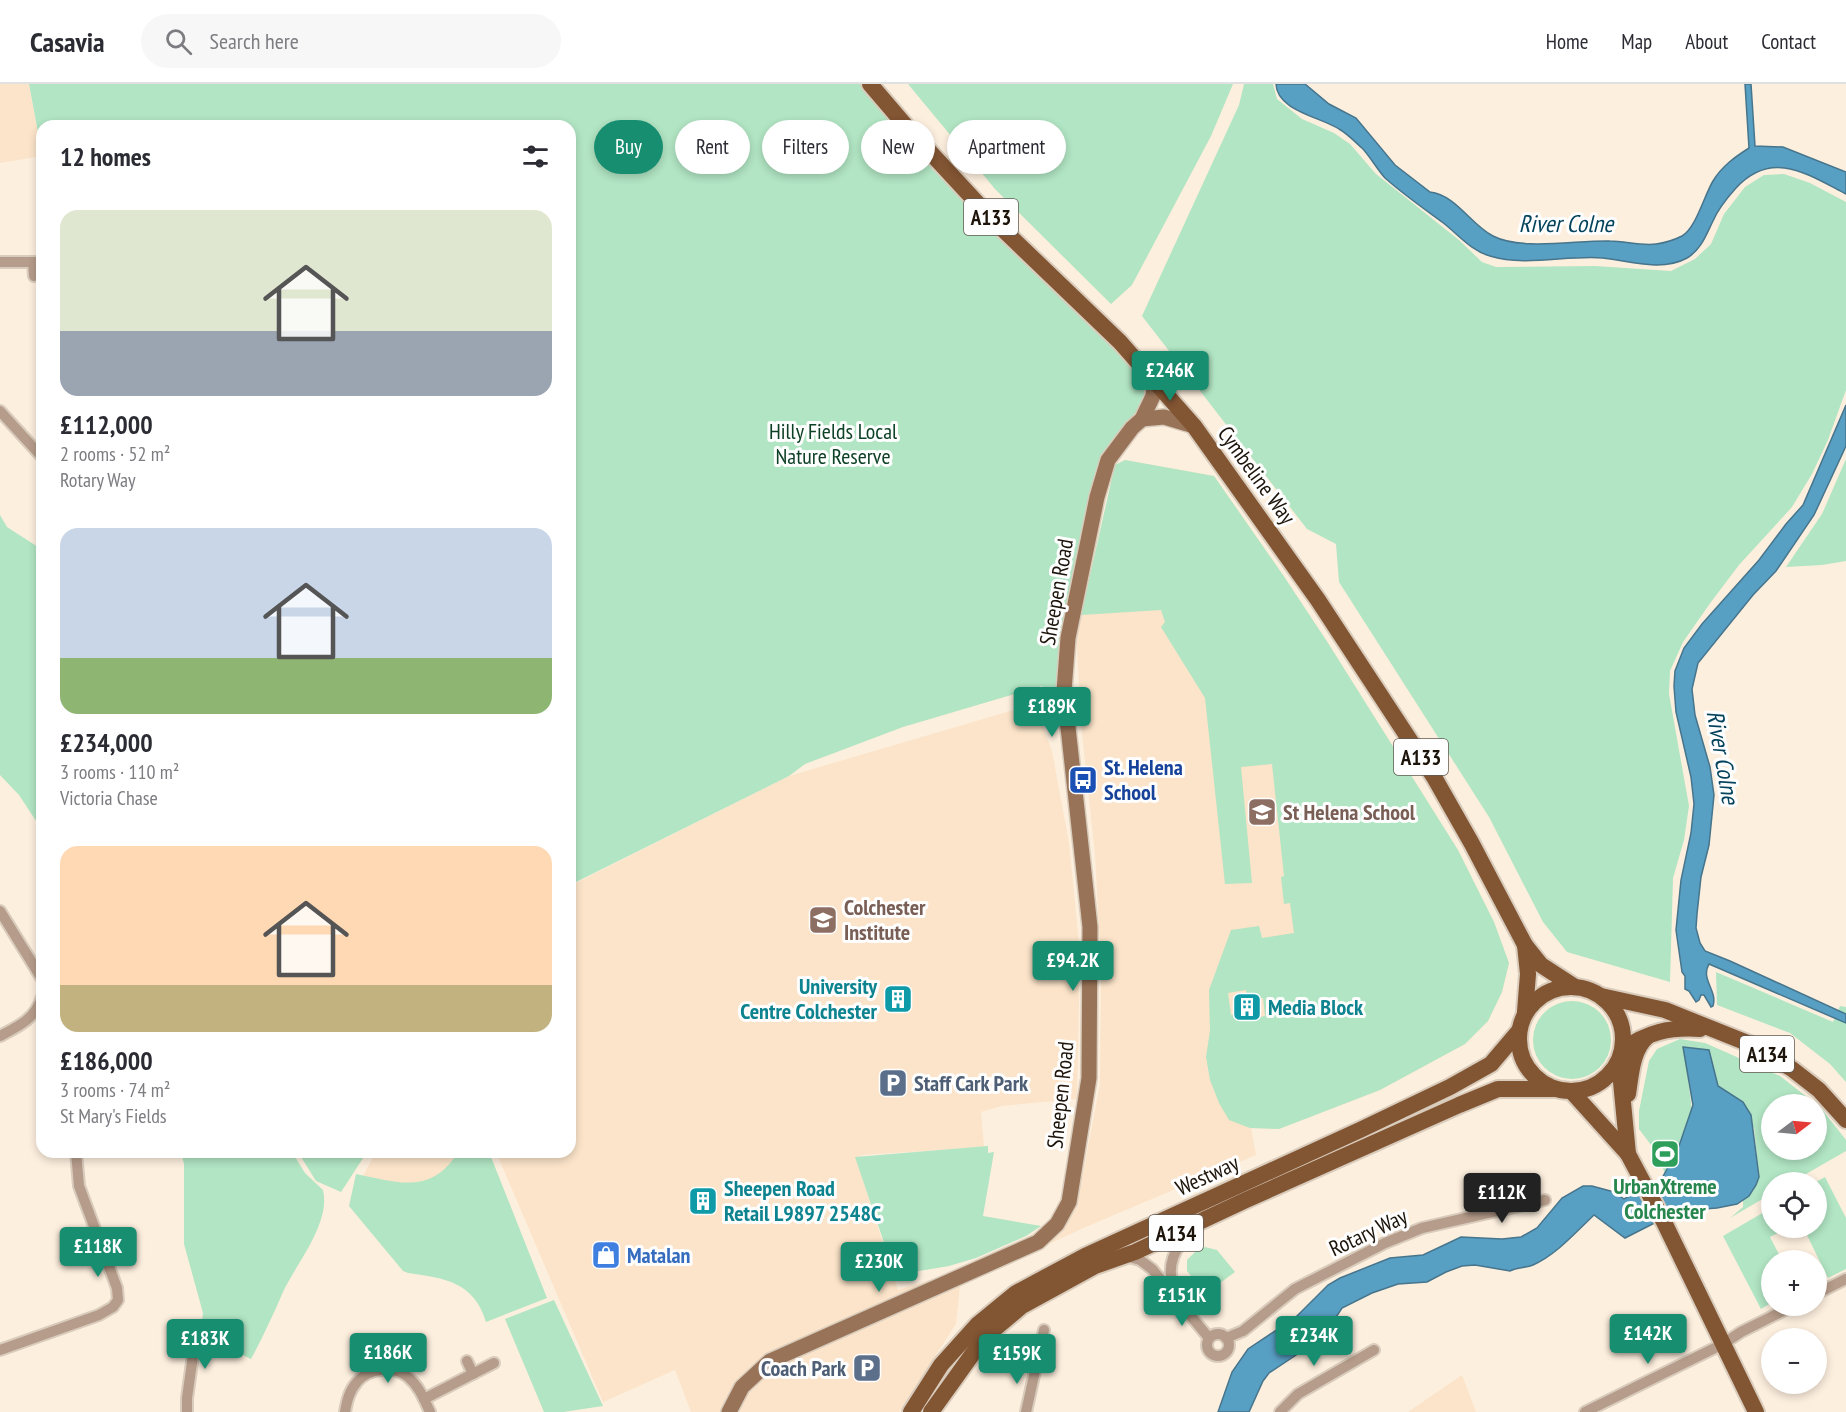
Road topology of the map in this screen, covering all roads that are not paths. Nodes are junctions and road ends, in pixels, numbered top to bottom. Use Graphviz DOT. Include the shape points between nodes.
graph roads {
  1 [pos="870,84"];
  2 [pos="0,262"];
  3 [pos="36,262"];
  4 [pos="36,269"];
  5 [pos="34,276"];
  6 [pos="1155,381"];
  7 [pos="0,411"];
  8 [pos="1142,419"];
  9 [pos="1194,426"];
  10 [pos="36,450"];
  11 [pos="0,911"];
  12 [pos="1525,945"];
  13 [pos="36,969"];
  14 [pos="1575,987"];
  15 [pos="1600,996"];
  16 [pos="36,1012"];
  17 [pos="1525,1012"];
  18 [pos="1710,1029"];
  19 [pos="1519,1031"];
  20 [pos="1650,1035"];
  21 [pos="0,1036"];
  22 [pos="1621,1056"];
  23 [pos="1527,1089"];
  24 [pos="1553,1089"];
  25 [pos="1572,1092"];
  26 [pos="1625,1114"];
  27 [pos="1846,1120"];
  28 [pos="1604,1126"];
  29 [pos="1628,1154"];
  30 [pos="77,1158"];
  31 [pos="1545,1200"];
  32 [pos="1192,1226"];
  33 [pos="1125,1256"];
  34 [pos="1846,1279"];
  35 [pos="1827,1288"];
  36 [pos="1180,1302"];
  37 [pos="1773,1316"];
  38 [pos="197,1327"];
  39 [pos="1044,1330"];
  40 [pos="1208,1337"];
  41 [pos="1226,1338"];
  42 [pos="1723,1344"];
  43 [pos="0,1350"];
  44 [pos="1374,1350"];
  45 [pos="467,1361"];
  46 [pos="494,1363"];
  47 [pos="473,1374"];
  48 [pos="424,1399"];
  49 [pos="187,1412"];
  50 [pos="345,1412"];
  51 [pos="430,1412"];
  52 [pos="729,1412"];
  53 [pos="910,1412"];
  54 [pos="931,1412"];
  55 [pos="1026,1412"];
  56 [pos="1280,1412"];
  57 [pos="1585,1412"];
  58 [pos="1756,1412"];
  1 -- 6 [label="main road, Cymbeline Way / A133" via="991,218"];
  2 -- 3 [label="street"];
  4 -- 5 [label="street"];
  6 -- 8 [label="street, Sheepen Road"];
  6 -- 9 [label="main road, Cymbeline Way / A133"];
  7 -- 10 [label="street"];
  8 -- 9 [label="street" via="1164,417"];
  8 -- 52 [label="street, Sheepen Road" via="1108,460 1068,643 1064,691 1090,927 1089,1078 1069,1202 1057,1224 1038,1242 770,1361 741,1387"];
  9 -- 12 [label="main road, Cymbeline Way / A133" via="1324,608 1422,758"];
  11 -- 13 [label="street"];
  12 -- 14 [label="main road, A133" via="1541,965"];
  12 -- 17 [label="main road, A133"];
  14 -- 15 [label="main road, A134"];
  14 -- 17 [label="main road" via="1548,993"];
  15 -- 18 [label="main road, A134" via="1665,1010"];
  15 -- 22 [label="main road, A134" via="1612,1006 1621,1022"];
  16 -- 21 [label="street" via="26,1022"];
  17 -- 19 [label="main road, A134"];
  18 -- 20 [label="main road, A134" via="1680,1028"];
  18 -- 27 [label="main road, A134" via="1750,1044 1792,1069 1819,1090"];
  19 -- 24 [label="main road, A134" via="1527,1068"];
  19 -- 53 [label="main road, Westway / A134" via="1491,1064 1450,1086 1085,1256 1016,1293 977,1325 941,1365"];
  20 -- 22 [label="main road, A134" via="1639,1038"];
  20 -- 26 [label="main road" via="1634,1058"];
  22 -- 25 [label="main road, A134" via="1600,1083"];
  22 -- 26 [label="main road"];
  23 -- 24 [label="main road, Westway / A134"];
  23 -- 28 [label="main road" via="1561,1101"];
  23 -- 32 [label="main road, Westway / A134" via="1498,1089"];
  24 -- 25 [label="main road, A134"];
  25 -- 28 [label="main road"];
  26 -- 29 [label="main road"];
  28 -- 29 [label="main road"];
  29 -- 42 [label="main road"];
  30 -- 43 [label="street" via="79,1186 118,1300 99,1315"];
  31 -- 41 [label="street, Rotary Way" via="1422,1228 1385,1243 1295,1289 1243,1330"];
  32 -- 33 [label="main road, Westway / A134"];
  32 -- 36 [label="street" via="1169,1268"];
  33 -- 36 [label="street" via="1152,1269"];
  33 -- 54 [label="main road, Westway / A134" via="1095,1266 1022,1306 984,1338"];
  34 -- 35 [label="street"];
  36 -- 40 [label="street"];
  37 -- 42 [label="street"];
  38 -- 49 [label="street"];
  39 -- 55 [label="street"];
  40 -- 41 [label="street" via="1217,1334"];
  40 -- 41 [label="street" via="1208,1350 1217,1356 1226,1351"];
  42 -- 57 [label="street"];
  42 -- 58 [label="main road"];
  44 -- 56 [label="street" via="1298,1394"];
  45 -- 47 [label="street"];
  46 -- 47 [label="street"];
  47 -- 48 [label="street"];
  48 -- 50 [label="street" via="406,1375 376,1371 357,1382 347,1398"];
  48 -- 51 [label="street"];
}
